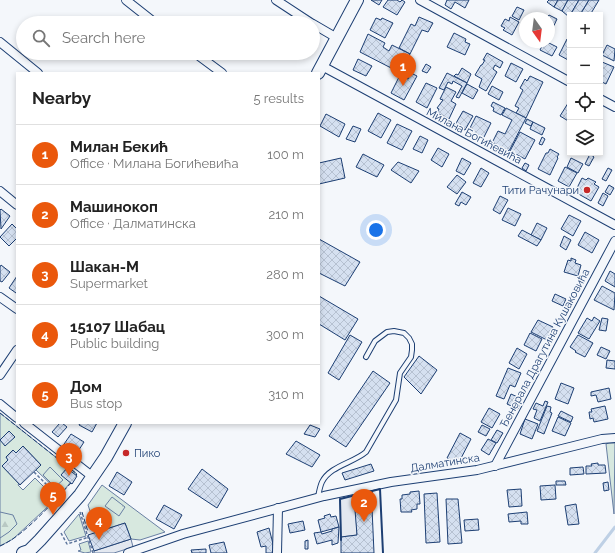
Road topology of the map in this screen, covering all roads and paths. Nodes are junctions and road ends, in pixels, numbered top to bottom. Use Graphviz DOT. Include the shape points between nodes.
graph roads {
  1 [pos="126,0"];
  2 [pos="276,0"];
  3 [pos="356,0"];
  4 [pos="420,0"];
  5 [pos="146,16"];
  6 [pos="300,16"];
  7 [pos="320,28"];
  8 [pos="337,38"];
  9 [pos="0,42"];
  10 [pos="16,55"];
  11 [pos="22,60"];
  12 [pos="204,60"];
  13 [pos="320,69"];
  14 [pos="37,72"];
  15 [pos="221,72"];
  16 [pos="567,80"];
  17 [pos="603,101"];
  18 [pos="615,107"];
  19 [pos="0,191"];
  20 [pos="16,204"];
  21 [pos="615,225"];
  22 [pos="615,241"];
  23 [pos="0,297"];
  24 [pos="16,308"];
  25 [pos="16,351"];
  26 [pos="366,357"];
  27 [pos="0,375"];
  28 [pos="0,404"];
  29 [pos="16,417"];
  30 [pos="25,424"];
  31 [pos="124,424"];
  32 [pos="615,438"];
  33 [pos="495,466"];
  34 [pos="34,472"];
  35 [pos="93,477"];
  36 [pos="357,495"];
  37 [pos="317,498"];
  38 [pos="61,499"];
  39 [pos="278,508"];
  40 [pos="80,510"];
  41 [pos="358,510"];
  42 [pos="60,533"];
  43 [pos="89,538"];
  44 [pos="26,553"];
  45 [pos="93,553"];
  46 [pos="128,553"];
  47 [pos="277,553"];
  1 -- 5 [label="street"];
  2 -- 6 [label="street"];
  3 -- 8 [label="street"];
  4 -- 16 [label="street"];
  7 -- 8 [label="street"];
  8 -- 13 [label="street"];
  9 -- 10 [label="street"];
  11 -- 14 [label="street"];
  12 -- 15 [label="street"];
  13 -- 21 [label="street, Милана Богићевића"];
  17 -- 18 [label="street"];
  19 -- 20 [label="street"];
  22 -- 33 [label="street, Ђенерала Драгутина Кушаковића"];
  23 -- 24 [label="street"];
  25 -- 27 [label="street"];
  26 -- 37 [label="lane" via="375,341 387,332 404,334 412,344 411,357 400,373 396,400 366,452 331,471 322,481"];
  28 -- 29 [label="street"];
  30 -- 35 [label="street"];
  31 -- 35 [label="street"];
  32 -- 33 [label="street, Далматинска"];
  33 -- 37 [label="street, Далматинска" via="391,482"];
  34 -- 38 [label="path"];
  35 -- 44 [label="street" via="46,534"];
  36 -- 41 [label="path"];
  37 -- 39 [label="street, Далматинска"];
  39 -- 46 [label="street, Далматинска" via="183,534"];
  39 -- 47 [label="street"];
  40 -- 43 [label="path"];
  42 -- 43 [label="path" via="67,544"];
  43 -- 45 [label="path"];
}
